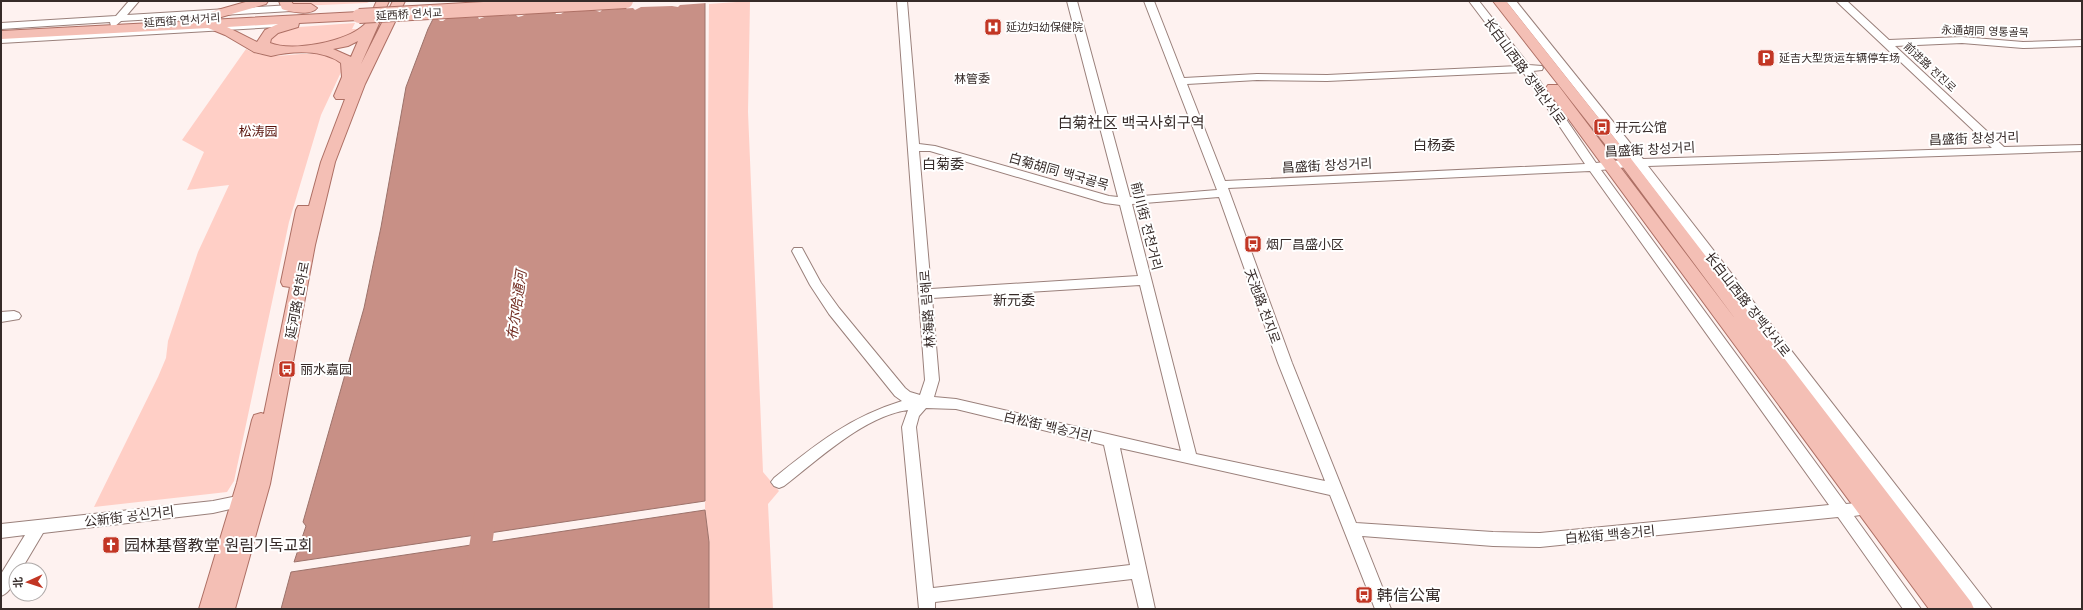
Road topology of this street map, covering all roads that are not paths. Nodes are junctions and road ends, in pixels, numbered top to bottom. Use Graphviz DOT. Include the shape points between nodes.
graph roads {
  1 [pos="134,1"];
  2 [pos="262,1"];
  3 [pos="383,1"];
  4 [pos="399,1"];
  5 [pos="517,1"];
  6 [pos="626,1"];
  7 [pos="902,1"];
  8 [pos="1072,1"];
  9 [pos="1148,1"];
  10 [pos="1474,1"];
  11 [pos="1486,1"];
  12 [pos="1499,1"];
  13 [pos="1511,1"];
  14 [pos="1841,1"];
  15 [pos="288,5"];
  16 [pos="225,12"];
  17 [pos="357,13"];
  18 [pos="199,21"];
  19 [pos="116,23"];
  20 [pos="290,24"];
  21 [pos="1,26"];
  22 [pos="219,28"];
  23 [pos="1,31"];
  24 [pos="1,35"];
  25 [pos="371,36"];
  26 [pos="1,40"];
  27 [pos="1886,43"];
  28 [pos="2082,43"];
  29 [pos="1532,68"];
  30 [pos="349,77"];
  31 [pos="1180,81"];
  32 [pos="914,147"];
  33 [pos="2082,148"];
  34 [pos="2003,152"];
  35 [pos="1633,163"];
  36 [pos="1602,165"];
  37 [pos="1222,189"];
  38 [pos="1124,202"];
  39 [pos="798,251"];
  40 [pos="1145,280"];
  41 [pos="926,294"];
  42 [pos="924,401"];
  43 [pos="1112,441"];
  44 [pos="1190,459"];
  45 [pos="779,482"];
  46 [pos="1336,490"];
  47 [pos="249,500"];
  48 [pos="1867,508"];
  49 [pos="1842,511"];
  50 [pos="38,527"];
  51 [pos="1352,529"];
  52 [pos="1,531"];
  53 [pos="1138,571"];
  54 [pos="1,589"];
  55 [pos="927,602"];
  56 [pos="210,609"];
  57 [pos="224,609"];
  58 [pos="1146,609"];
  59 [pos="1383,609"];
  60 [pos="1913,609"];
  61 [pos="1942,609"];
  62 [pos="1963,609"];
  63 [pos="1984,609"];
  1 -- 19 [label="street"];
  2 -- 16 [label="main road"];
  3 -- 25 [label="main road, 延河路 연하로"];
  4 -- 25 [label="main road, 延河路 연하로"];
  5 -- 17 [label="main road, 延西桥 연서교"];
  6 -- 17 [label="main road, 延西桥 연서교, bridge"];
  7 -- 32 [label="street, 林海路 림해로"];
  8 -- 38 [label="street, 前川街 전천거리" via="1111,141"];
  9 -- 31 [label="street, 天池路 천지로"];
  10 -- 29 [label="street, 长白山西路 장백산서로"];
  11 -- 29 [label="main road, 长白山西路 장백산서로"];
  12 -- 35 [label="main road, 长白山西路 장백산서로"];
  13 -- 35 [label="street, 长白山西路 장백산서로"];
  14 -- 27 [label="street, 前进路 전진로"];
  15 -- 16 [label="street, 延西街 연서거리"];
  15 -- 17 [label="main road"];
  16 -- 18 [label="main road"];
  16 -- 19 [label="street, 延西街 연서거리"];
  17 -- 18 [label="main road, 延西街 연서거리"];
  17 -- 20 [label="main road"];
  18 -- 19 [label="main road, 延西街 연서거리"];
  18 -- 22 [label="main road"];
  18 -- 24 [label="main road, 延西街 연서거리"];
  19 -- 21 [label="street, 延西街 연서거리"];
  19 -- 23 [label="main road, 延西街 연서거리"];
  20 -- 22 [label="street, 延西街 연서거리"];
  20 -- 25 [label="main road" via="269,34 264,38 262,45 274,49 318,47"];
  22 -- 26 [label="street, 延西街 연서거리"];
  22 -- 30 [label="main road" via="237,35 263,51 318,50 340,56 348,62"];
  25 -- 30 [label="main road, 延河路 연하로"];
  25 -- 47 [label="main road, 延河路 연하로" via="319,195"];
  27 -- 28 [label="street, 永通胡同 영통골목" via="1962,40 2023,46"];
  27 -- 34 [label="street, 前进路 전진로"];
  29 -- 31 [label="street" via="1327,78 1257,77"];
  29 -- 36 [label="main road, 长白山西路 장백산서로"];
  30 -- 47 [label="main road, 延河路 연하로" via="322,145 304,206 260,425"];
  31 -- 37 [label="street, 天池路 천지로"];
  32 -- 38 [label="street, 白菊胡同 백국골목" via="931,148 1102,199"];
  32 -- 41 [label="street, 林海路 림해로"];
  33 -- 34 [label="street, 昌盛街 창성거리"];
  34 -- 35 [label="street, 昌盛街 창성거리"];
  35 -- 36 [label="street, 昌盛街 창성거리"];
  35 -- 62 [label="main road, 长白山西路 장백산서로"];
  35 -- 63 [label="street, 长白山西路 장백산서로"];
  36 -- 37 [label="street, 昌盛街 창성거리"];
  36 -- 48 [label="main road, 长白山西路 장백산서로"];
  36 -- 49 [label="street, 长白山西路 장백산서로"];
  37 -- 38 [label="street, 白菊胡同 백국골목"];
  37 -- 46 [label="street, 天池路 천지로" via="1285,363"];
  38 -- 40 [label="street, 前川街 전천거리"];
  39 -- 42 [label="street" via="816,285 834,311 900,392"];
  40 -- 41 [label="street"];
  40 -- 44 [label="street, 前川街 전천거리"];
  41 -- 42 [label="street, 林海路 림해로" via="932,380 931,389"];
  42 -- 43 [label="street, 白松街 백송거리" via="956,404"];
  42 -- 45 [label="street, 白松街 백송거리" via="864,419"];
  42 -- 55 [label="street, 林海路 림해로" via="914,410 909,427"];
  43 -- 44 [label="street, 白松街 백송거리"];
  43 -- 53 [label="street"];
  44 -- 46 [label="street, 白松街 백송거리"];
  46 -- 51 [label="street, 天池路 천지로"];
  47 -- 50 [label="street, 公新街 공신거리" via="213,507"];
  47 -- 56 [label="main road, 延河路 연하로"];
  47 -- 57 [label="main road, 延河路 연하로"];
  48 -- 49 [label="street, 白松街 백송거리"];
  48 -- 61 [label="main road, 长白山西路 장백산서로"];
  49 -- 51 [label="street, 白松街 백송거리" via="1540,540 1505,540 1408,531"];
  49 -- 60 [label="street, 长白山西路 장백산서로"];
  50 -- 52 [label="street, 公新街 공신거리"];
  50 -- 54 [label="street"];
  51 -- 59 [label="street, 天池路 천지로"];
  53 -- 55 [label="street"];
  53 -- 58 [label="street"];
}
